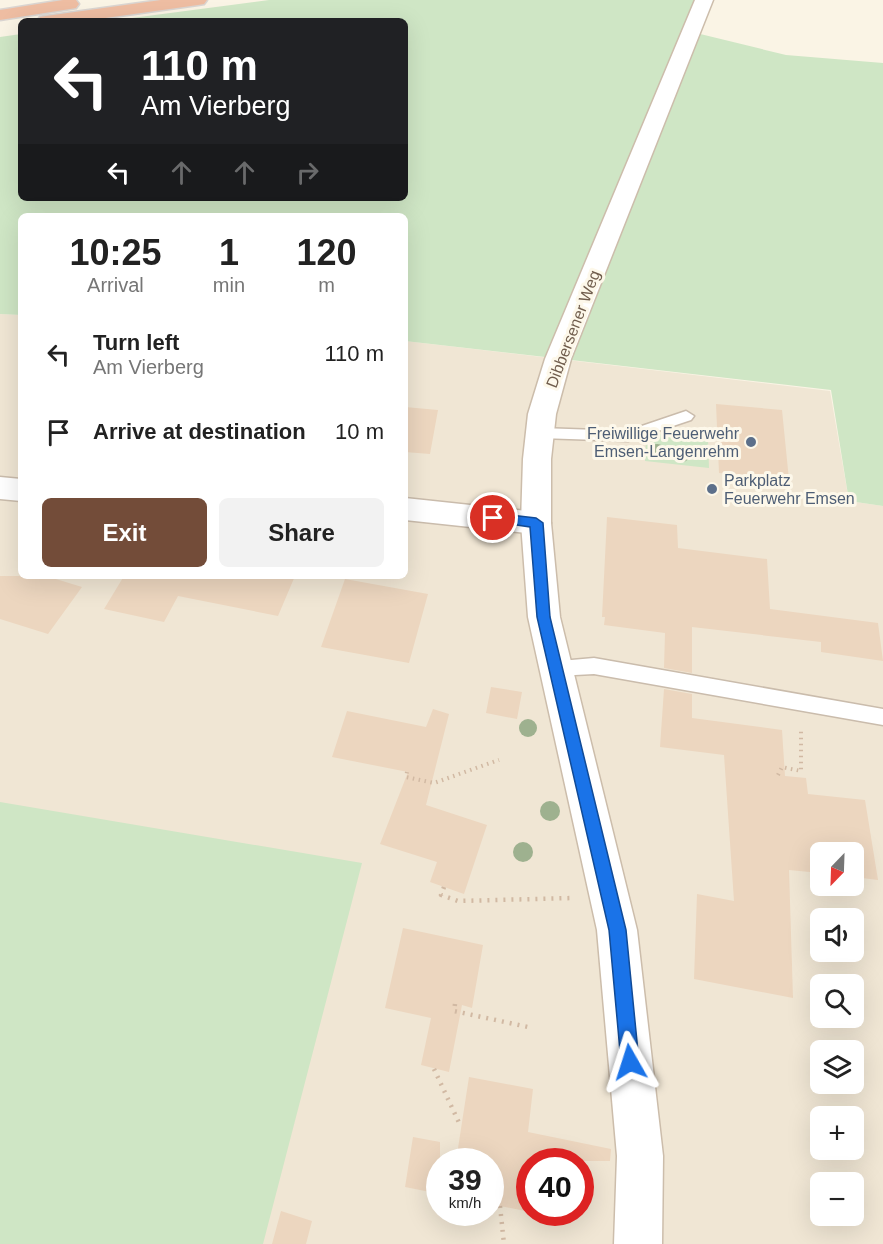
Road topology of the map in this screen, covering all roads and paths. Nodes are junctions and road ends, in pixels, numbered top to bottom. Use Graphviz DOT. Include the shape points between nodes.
graph roads {
  1 [pos="102,0"];
  2 [pos="198,0"];
  3 [pos="704,0"];
  4 [pos="0,15"];
  5 [pos="68,18"];
  6 [pos="18,25"];
  7 [pos="0,28"];
  8 [pos="686,416"];
  9 [pos="540,433"];
  10 [pos="0,488"];
  11 [pos="18,490"];
  12 [pos="408,509"];
  13 [pos="536,523"];
  14 [pos="556,668"];
  15 [pos="801,703"];
  16 [pos="883,717"];
  17 [pos="499,760"];
  18 [pos="407,772"];
  19 [pos="778,775"];
  20 [pos="444,887"];
  21 [pos="609,897"];
  22 [pos="455,1004"];
  23 [pos="528,1027"];
  24 [pos="434,1069"];
  25 [pos="461,1127"];
  26 [pos="502,1226"];
  27 [pos="504,1244"];
  28 [pos="638,1244"];
  1 -- 4 [label="highway"];
  2 -- 5 [label="highway"];
  3 -- 9 [label="street, Dibbersener Weg" via="558,359"];
  6 -- 7 [label="highway"];
  8 -- 9 [label="lane" via="628,436"];
  9 -- 13 [label="street, Dibbersener Weg"];
  10 -- 11 [label="street"];
  12 -- 13 [label="street"];
  13 -- 14 [label="street, Dibbersener Weg" via="544,617"];
  14 -- 15 [label="lane" via="594,666"];
  14 -- 21 [label="street, Dibbersener Weg"];
  15 -- 16 [label="lane"];
  15 -- 19 [label="path" via="801,771 782,767"];
  17 -- 18 [label="path" via="434,783 406,777"];
  20 -- 21 [label="path" via="441,895 458,901"];
  21 -- 28 [label="street, Dibbersener Weg" via="617,930 640,1156"];
  22 -- 23 [label="path" via="454,1011"];
  24 -- 25 [label="path"];
  26 -- 27 [label="path"];
}
